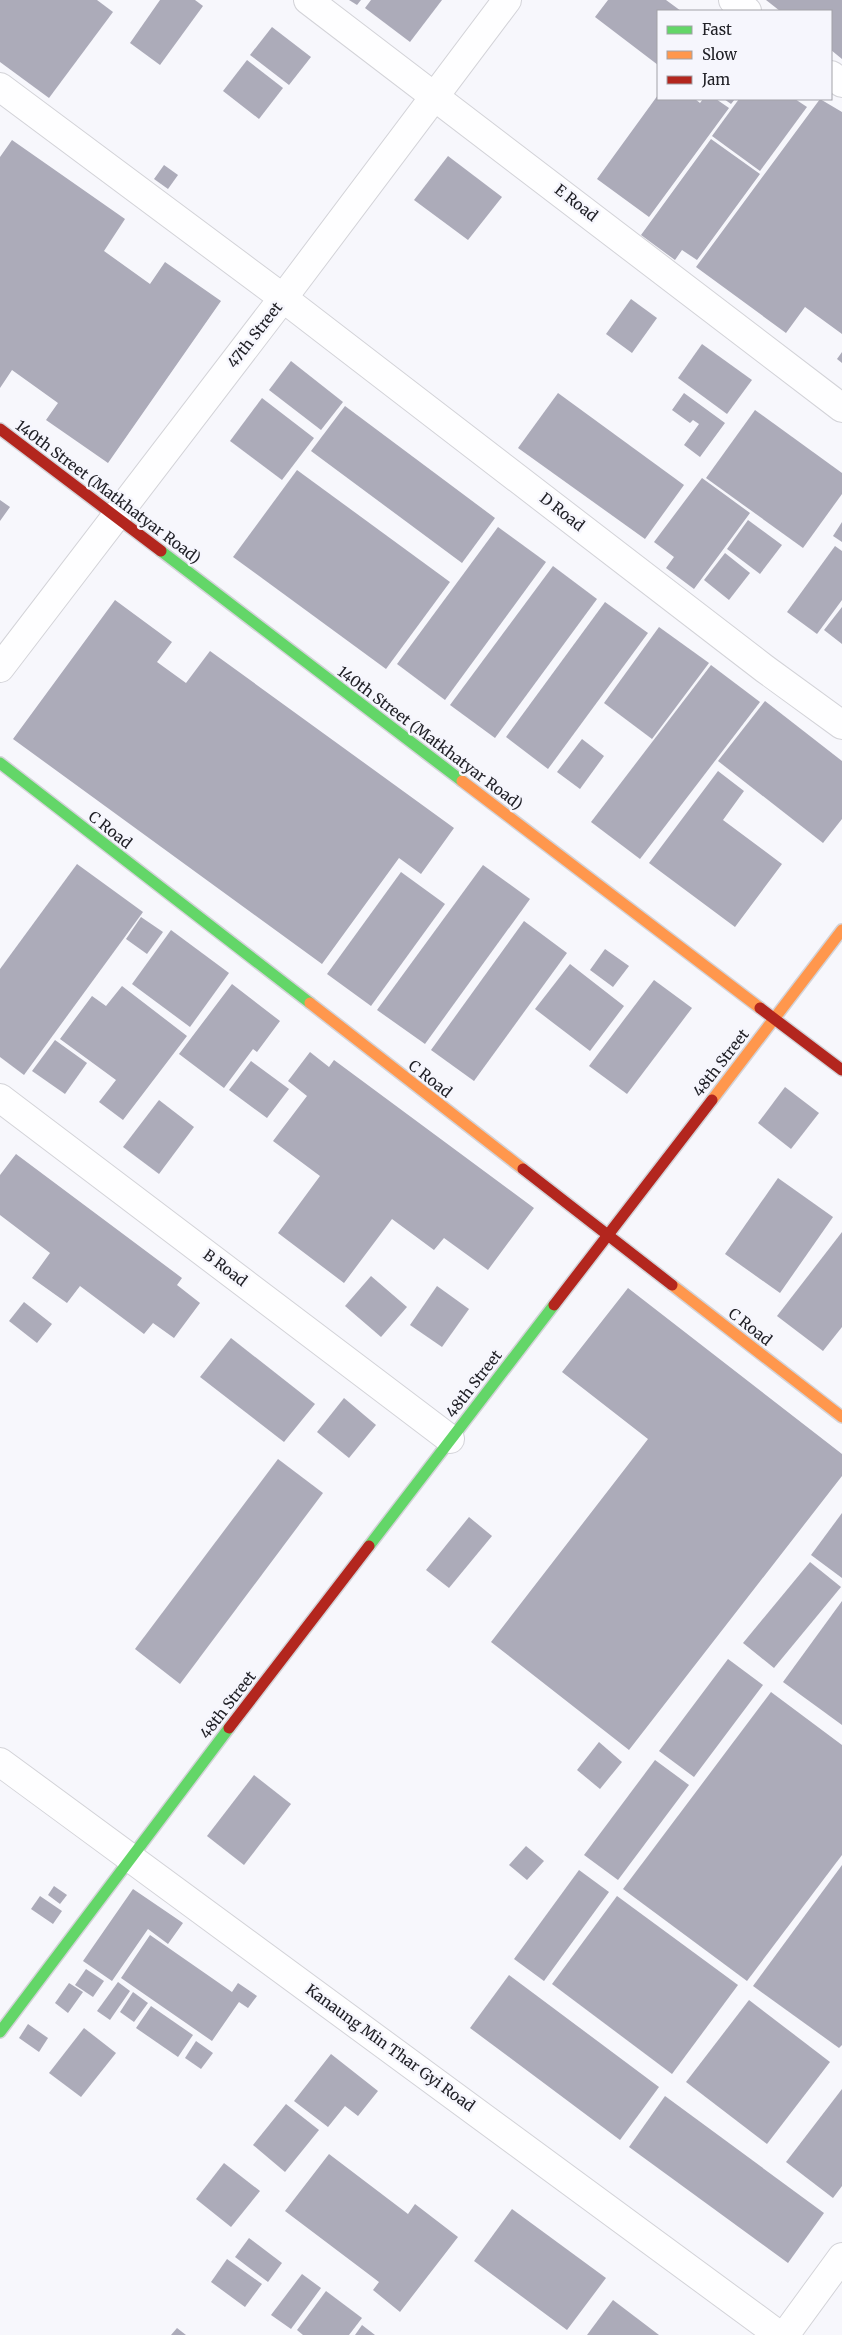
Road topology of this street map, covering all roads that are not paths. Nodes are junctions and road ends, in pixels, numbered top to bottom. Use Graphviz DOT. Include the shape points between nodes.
graph roads {
  1 [pos="308,0"];
  2 [pos="507,0"];
  3 [pos="732,0"];
  4 [pos="746,10"];
  5 [pos="0,87"];
  6 [pos="435,96"];
  7 [pos="283,298"];
  8 [pos="842,408"];
  9 [pos="0,429"];
  10 [pos="115,516"];
  11 [pos="0,668"];
  12 [pos="842,725"];
  13 [pos="0,762"];
  14 [pos="842,930"];
  15 [pos="775,1018"];
  16 [pos="842,1070"];
  17 [pos="0,1098"];
  18 [pos="607,1236"];
  19 [pos="842,1417"];
  20 [pos="450,1439"];
  21 [pos="0,1762"];
  22 [pos="130,1857"];
  23 [pos="0,2032"];
  24 [pos="842,2257"];
  25 [pos="771,2332"];
  1 -- 6 [label="street, E Road"];
  2 -- 6 [label="street, 47th Street"];
  3 -- 4 [label="street"];
  5 -- 7 [label="street, D Road"];
  6 -- 7 [label="street, 47th Street"];
  6 -- 8 [label="street, E Road"];
  7 -- 10 [label="street, 47th Street"];
  7 -- 12 [label="street, D Road"];
  9 -- 10 [label="street, 140th Street (Matkhatyar Road)"];
  10 -- 11 [label="street, 47th Street"];
  10 -- 15 [label="street, 140th Street (Matkhatyar Road)"];
  13 -- 18 [label="street, C Road"];
  14 -- 15 [label="street, 48th Street"];
  15 -- 16 [label="street, 140th Street (Matkhatyar Road)"];
  15 -- 18 [label="street, 48th Street"];
  17 -- 20 [label="street, B Road"];
  18 -- 19 [label="street, C Road"];
  18 -- 20 [label="street, 48th Street"];
  20 -- 22 [label="street, 48th Street"];
  21 -- 22 [label="street, Kanaung Min Thar Gyi Road"];
  22 -- 23 [label="street, 48th Street"];
  22 -- 25 [label="street, Kanaung Min Thar Gyi Road"];
  24 -- 25 [label="street"];
}
